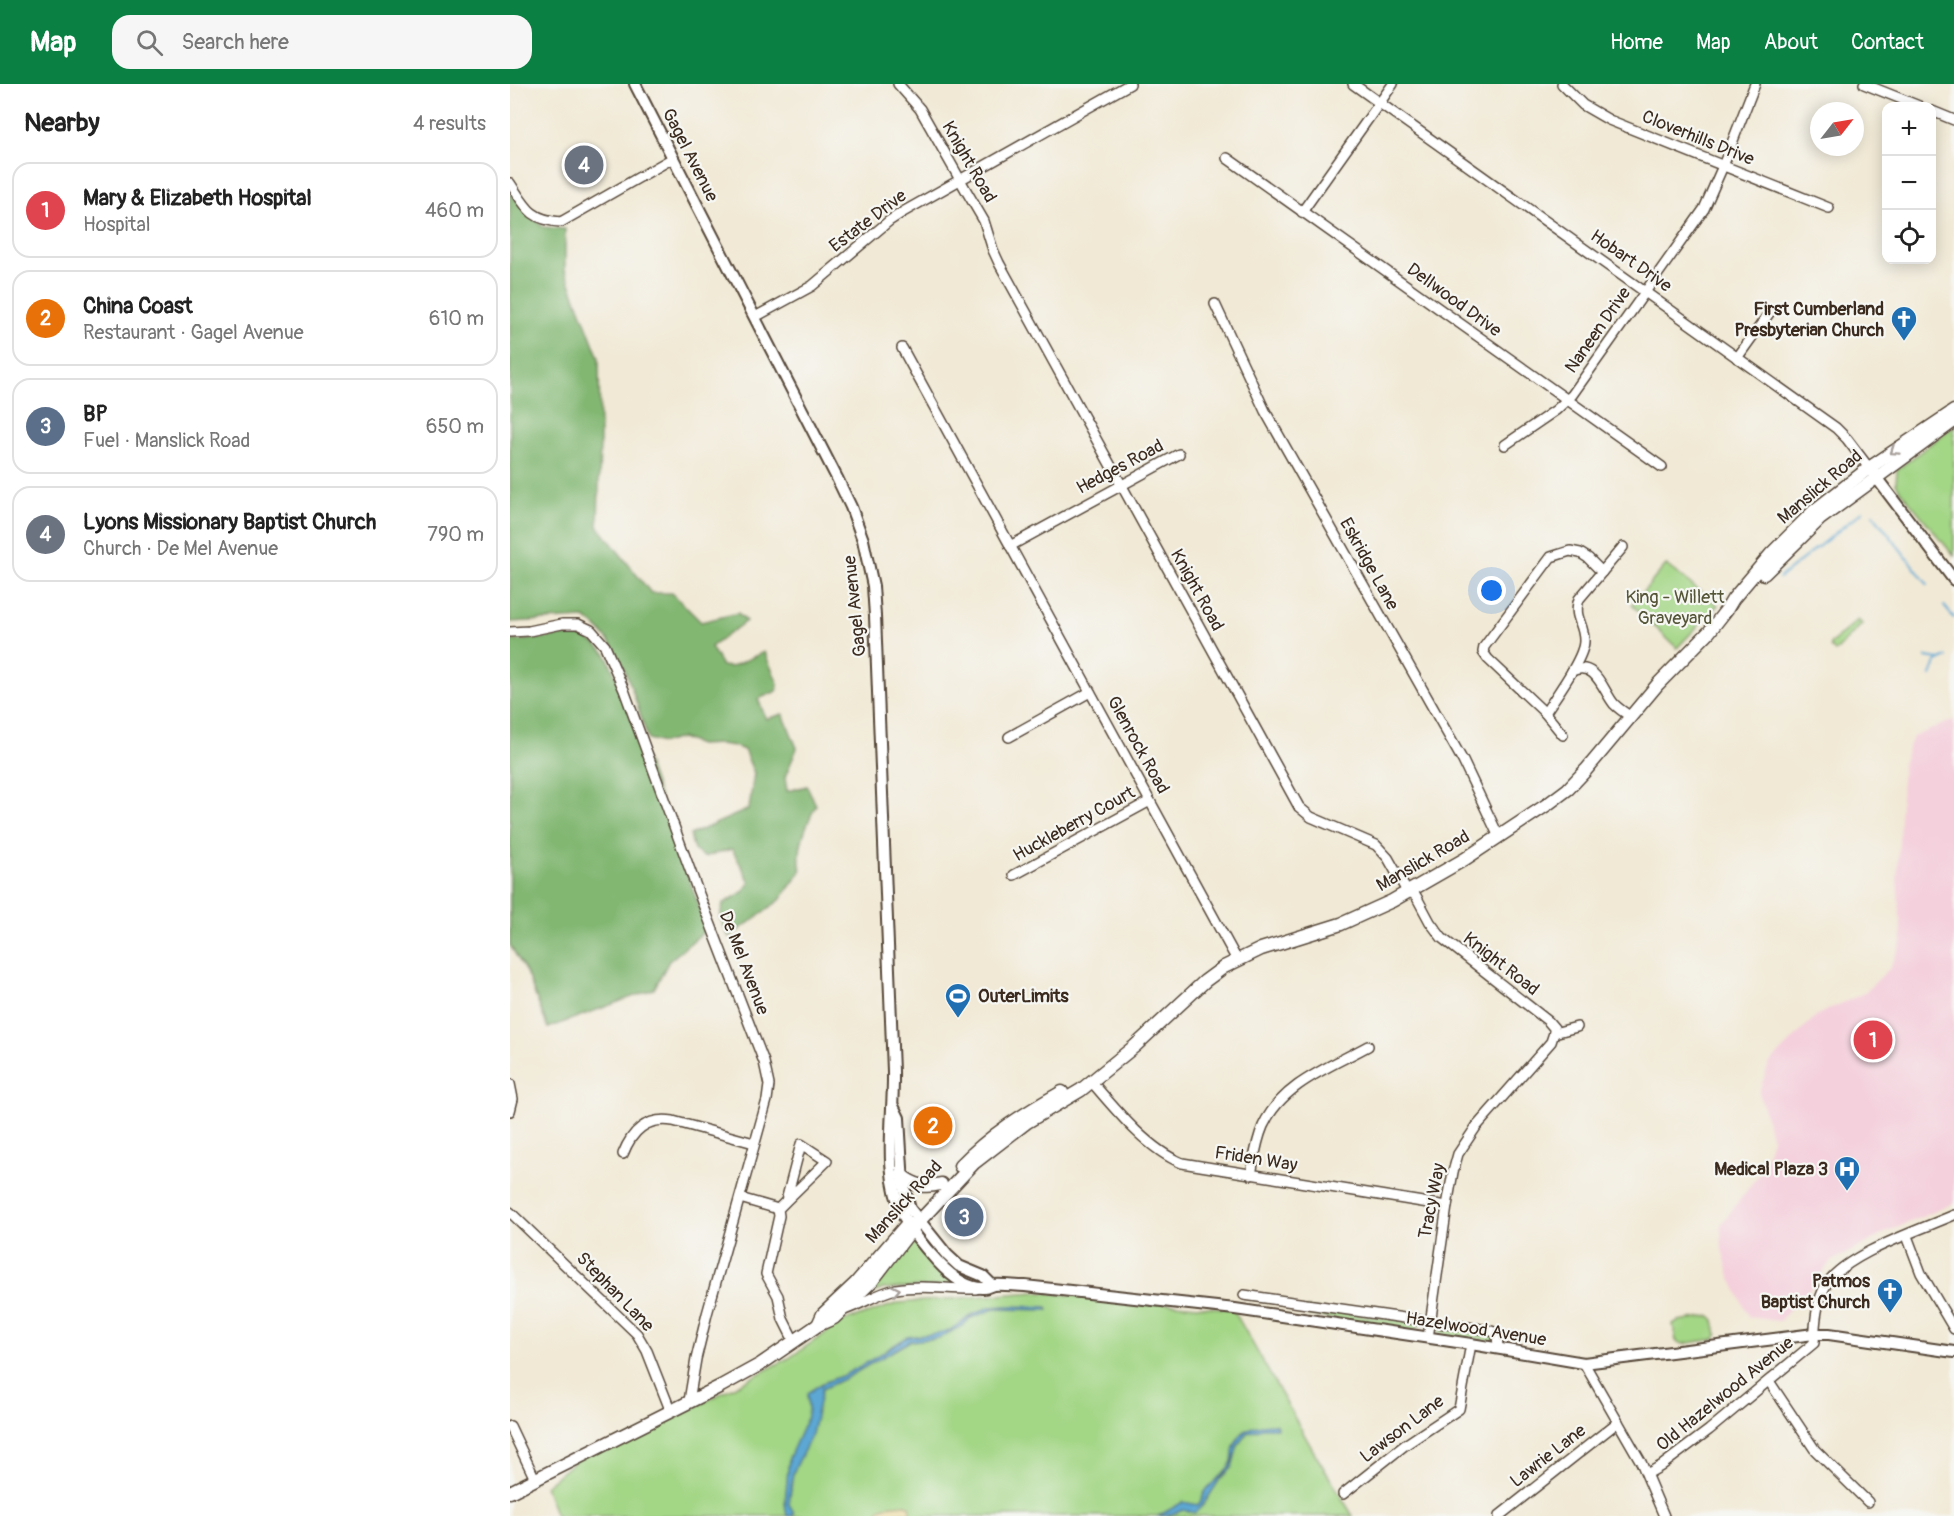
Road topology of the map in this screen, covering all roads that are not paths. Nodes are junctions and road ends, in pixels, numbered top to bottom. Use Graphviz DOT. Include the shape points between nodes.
graph roads {
  1 [pos="635,84"];
  2 [pos="898,84"];
  3 [pos="1130,84"];
  4 [pos="1353,84"];
  5 [pos="1393,84"];
  6 [pos="1562,84"];
  7 [pos="1755,84"];
  8 [pos="1864,84"];
  9 [pos="1380,102"];
  10 [pos="1910,102"];
  11 [pos="1936,113"];
  12 [pos="1954,120"];
  13 [pos="673,158"];
  14 [pos="1227,158"];
  15 [pos="1724,166"];
  16 [pos="960,179"];
  17 [pos="510,183"];
  18 [pos="1829,208"];
  19 [pos="1302,212"];
  20 [pos="1645,292"];
  21 [pos="1215,304"];
  22 [pos="1770,312"];
  23 [pos="755,317"];
  24 [pos="902,348"];
  25 [pos="1737,358"];
  26 [pos="1567,400"];
  27 [pos="1954,411"];
  28 [pos="1954,421"];
  29 [pos="1505,445"];
  30 [pos="1179,454"];
  31 [pos="1662,467"];
  32 [pos="1873,473"];
  33 [pos="1121,485"];
  34 [pos="1010,546"];
  35 [pos="1623,547"];
  36 [pos="1602,572"];
  37 [pos="1954,580"];
  38 [pos="510,632"];
  39 [pos="1572,671"];
  40 [pos="1090,692"];
  41 [pos="1545,713"];
  42 [pos="1630,716"];
  43 [pos="1563,735"];
  44 [pos="1009,737"];
  45 [pos="1150,801"];
  46 [pos="1499,837"];
  47 [pos="1014,875"];
  48 [pos="1410,891"];
  49 [pos="1237,960"];
  50 [pos="1577,1027"];
  51 [pos="1554,1033"];
  52 [pos="1368,1046"];
  53 [pos="1091,1081"];
  54 [pos="510,1084"];
  55 [pos="893,1106"];
  56 [pos="510,1111"];
  57 [pos="754,1143"];
  58 [pos="623,1154"];
  59 [pos="965,1166"];
  60 [pos="901,1175"];
  61 [pos="1251,1175"];
  62 [pos="941,1185"];
  63 [pos="740,1198"];
  64 [pos="786,1202"];
  65 [pos="1447,1206"];
  66 [pos="778,1209"];
  67 [pos="510,1212"];
  68 [pos="1954,1215"];
  69 [pos="914,1222"];
  70 [pos="1907,1236"];
  71 [pos="988,1287"];
  72 [pos="1244,1295"];
  73 [pos="1302,1303"];
  74 [pos="842,1311"];
  75 [pos="1301,1319"];
  76 [pos="1430,1321"];
  77 [pos="1952,1323"];
  78 [pos="818,1325"];
  79 [pos="1814,1334"];
  80 [pos="1428,1338"];
  81 [pos="794,1341"];
  82 [pos="1471,1344"];
  83 [pos="1498,1348"];
  84 [pos="1954,1352"];
  85 [pos="1584,1363"];
  86 [pos="1769,1381"];
  87 [pos="689,1401"];
  88 [pos="671,1412"];
  89 [pos="1618,1422"];
  90 [pos="510,1426"];
  91 [pos="1647,1474"];
  92 [pos="535,1479"];
  93 [pos="510,1492"];
  94 [pos="1343,1494"];
  95 [pos="1868,1502"];
  96 [pos="1499,1516"];
  97 [pos="1664,1516"];
  1 -- 13 [label="street, Gagel Avenue"];
  2 -- 16 [label="street, Knight Road" via="920,109"];
  3 -- 16 [label="street, Estate Drive"];
  4 -- 9 [label="street, Hobart Drive"];
  5 -- 9 [label="street"];
  6 -- 15 [label="street, Cloverhills Drive" via="1577,101 1600,115"];
  7 -- 15 [label="street, Naneen Drive"];
  8 -- 10 [label="street"];
  9 -- 19 [label="street"];
  9 -- 20 [label="street, Hobart Drive"];
  11 -- 12 [label="street"];
  13 -- 17 [label="street" via="561,222 534,216"];
  13 -- 23 [label="street, Gagel Avenue"];
  14 -- 19 [label="street, Dellwood Drive"];
  15 -- 18 [label="street, Cloverhills Drive"];
  15 -- 20 [label="street, Naneen Drive" via="1704,209"];
  16 -- 23 [label="street, Estate Drive" via="889,221 812,286"];
  16 -- 33 [label="street, Knight Road" via="984,221 999,263"];
  19 -- 26 [label="street, Dellwood Drive"];
  20 -- 25 [label="street, Hobart Drive"];
  20 -- 26 [label="street, Naneen Drive"];
  21 -- 46 [label="street, Eskridge Lane" via="1265,411 1463,761"];
  22 -- 25 [label="street"];
  23 -- 55 [label="street, Gagel Avenue" via="851,507 869,565 878,658"];
  24 -- 34 [label="street, Glenrock Road"];
  25 -- 32 [label="street, Hobart Drive" via="1836,428"];
  26 -- 29 [label="street, Naneen Drive"];
  26 -- 31 [label="street, Dellwood Drive"];
  27 -- 32 [label="main road, Manslick Road, one-way"];
  28 -- 32 [label="main road, Manslick Road"];
  30 -- 33 [label="street, Hedges Road"];
  32 -- 37 [label="street"];
  32 -- 42 [label="main road, Manslick Road" via="1775,562 1737,604 1727,609"];
  33 -- 34 [label="street, Hedges Road"];
  33 -- 48 [label="street, Knight Road" via="1299,807 1311,817 1376,845"];
  34 -- 40 [label="street, Glenrock Road"];
  35 -- 36 [label="street"];
  36 -- 39 [label="street" via="1576,608 1585,642"];
  36 -- 41 [label="street" via="1580,553 1570,551 1551,557 1484,647 1488,659"];
  38 -- 57 [label="street, De Mel Avenue" via="578,624 591,630 605,646 764,1062 768,1093"];
  39 -- 41 [label="street"];
  39 -- 42 [label="street" via="1590,671 1599,678 1615,705"];
  40 -- 44 [label="street"];
  40 -- 45 [label="street, Glenrock Road"];
  41 -- 43 [label="street"];
  42 -- 46 [label="main road, Manslick Road" via="1568,789"];
  45 -- 47 [label="street, Huckleberry Court"];
  45 -- 49 [label="street, Glenrock Road"];
  46 -- 48 [label="main road, Manslick Road"];
  48 -- 49 [label="main road, Manslick Road" via="1341,924"];
  48 -- 51 [label="street, Knight Road" via="1442,938 1548,1021"];
  49 -- 53 [label="main road, Manslick Road" via="1205,981"];
  50 -- 51 [label="street"];
  51 -- 65 [label="street, Tracy Way" via="1551,1042 1463,1144"];
  52 -- 61 [label="street" via="1299,1085 1278,1103 1263,1126"];
  53 -- 59 [label="main road, Manslick Road"];
  53 -- 61 [label="street, Friden Way" via="1165,1155 1193,1166"];
  54 -- 56 [label="street"];
  55 -- 60 [label="street, Gagel Avenue" via="899,1118"];
  55 -- 69 [label="street, Gagel Avenue" via="893,1172 899,1204"];
  57 -- 58 [label="street" via="660,1120 642,1126"];
  57 -- 63 [label="street, De Mel Avenue"];
  59 -- 62 [label="main road, Manslick Road"];
  59 -- 69 [label="main road, Manslick Road"];
  60 -- 62 [label="main road" via="916,1185"];
  60 -- 69 [label="street, Gagel Avenue"];
  61 -- 65 [label="street, Friden Way"];
  62 -- 69 [label="main road, Manslick Road"];
  63 -- 66 [label="street"];
  63 -- 87 [label="street, De Mel Avenue" via="696,1359"];
  64 -- 64 [label="street" via="826,1161 801,1144 798,1151"];
  64 -- 66 [label="street"];
  65 -- 76 [label="street, Tracy Way"];
  66 -- 81 [label="street" via="766,1274"];
  67 -- 88 [label="street, Stephan Lane" via="637,1334"];
  68 -- 70 [label="street"];
  69 -- 71 [label="street, Hazelwood Avenue" via="934,1258 949,1273 962,1282"];
  69 -- 74 [label="main road, Manslick Road" via="872,1281"];
  69 -- 78 [label="main road, Manslick Road" via="823,1314"];
  70 -- 77 [label="street" via="1921,1273"];
  70 -- 79 [label="street" via="1854,1259 1834,1275 1819,1303"];
  74 -- 71 [label="street, one-way" via="896,1289"];
  71 -- 75 [label="street, Hazelwood Avenue" via="1025,1286"];
  72 -- 73 [label="street"];
  73 -- 75 [label="street"];
  73 -- 76 [label="street"];
  74 -- 78 [label="main road, Manslick Road"];
  75 -- 80 [label="street, Hazelwood Avenue"];
  76 -- 80 [label="street, Tracy Way"];
  76 -- 83 [label="street" via="1491,1330 1497,1333"];
  78 -- 81 [label="main road, Manslick Road"];
  79 -- 84 [label="street, Hazelwood Avenue"];
  79 -- 85 [label="street, Hazelwood Avenue"];
  79 -- 86 [label="street, Old Hazelwood Avenue" via="1814,1343"];
  80 -- 82 [label="street, Hazelwood Avenue"];
  81 -- 87 [label="main road, Manslick Road" via="760,1364"];
  82 -- 83 [label="street, Hazelwood Avenue"];
  82 -- 94 [label="street, Lawson Lane" via="1459,1408"];
  83 -- 85 [label="street, Hazelwood Avenue"];
  85 -- 89 [label="street"];
  86 -- 91 [label="street, Old Hazelwood Avenue"];
  86 -- 95 [label="street" via="1815,1450"];
  87 -- 88 [label="main road, Manslick Road"];
  88 -- 92 [label="main road, Manslick Road"];
  89 -- 91 [label="street"];
  89 -- 96 [label="street, Lawrie Lane"];
  90 -- 92 [label="street"];
  91 -- 97 [label="street"];
  92 -- 93 [label="main road, Manslick Road"];
}
